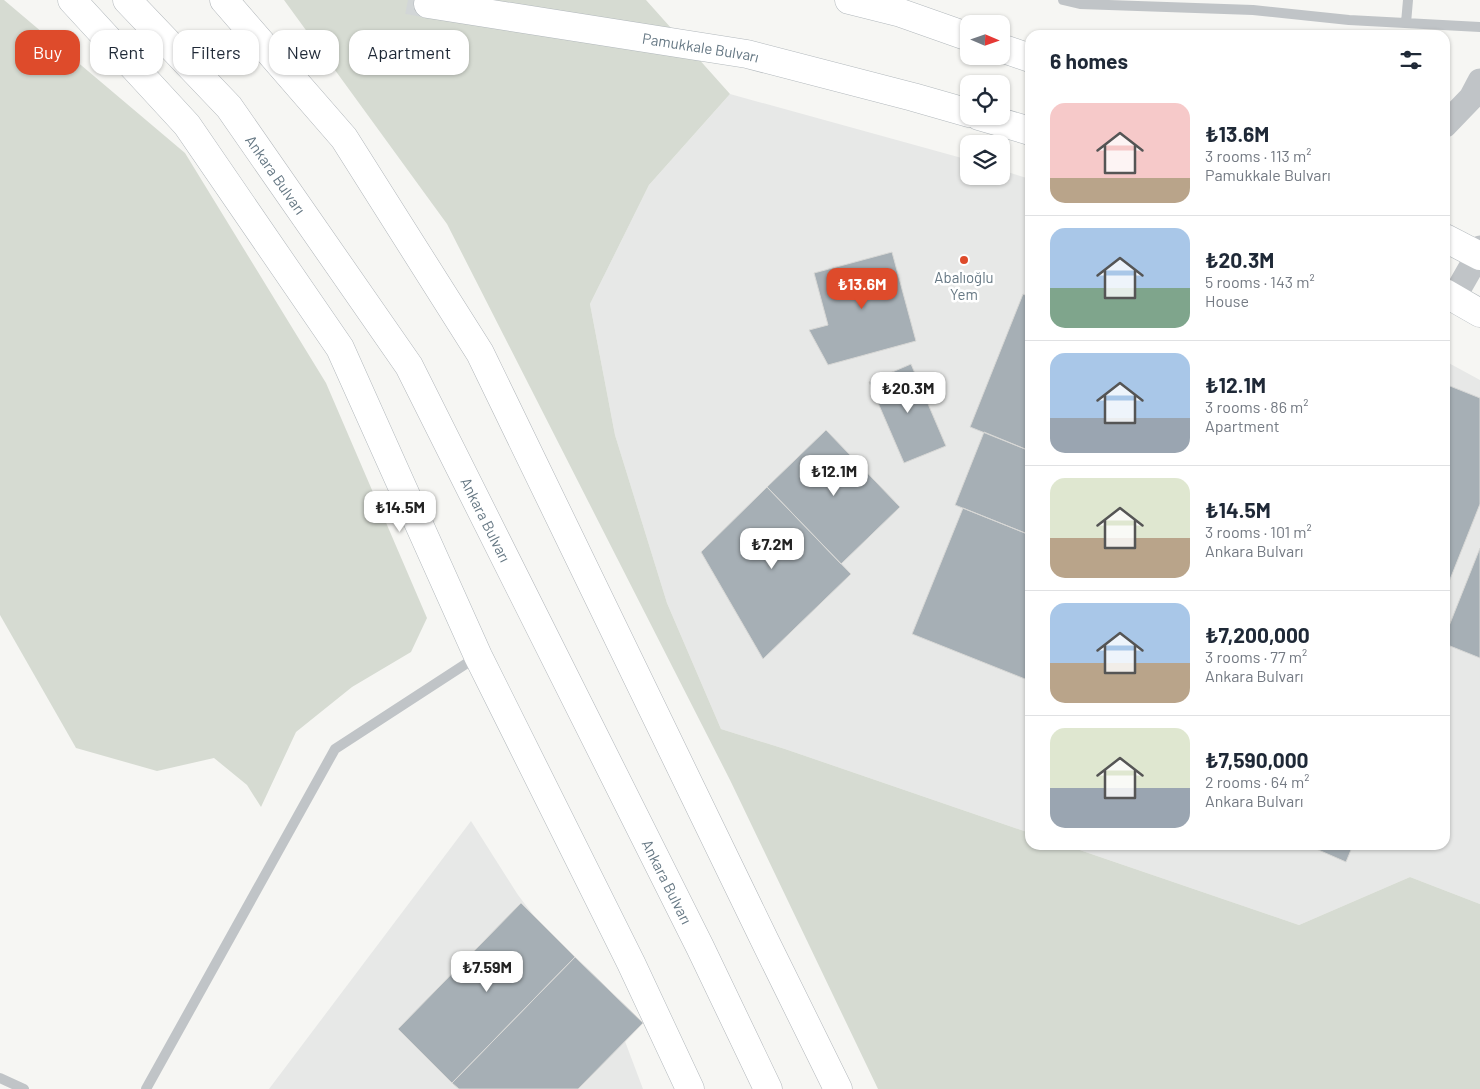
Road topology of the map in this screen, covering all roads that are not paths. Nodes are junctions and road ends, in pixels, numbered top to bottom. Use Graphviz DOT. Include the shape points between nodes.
graph roads {
  1 [pos="72,0"];
  2 [pos="127,0"];
  3 [pos="224,0"];
  4 [pos="849,0"];
  5 [pos="1064,0"];
  6 [pos="1408,0"];
  7 [pos="428,4"];
  8 [pos="1406,23"];
  9 [pos="1480,27"];
  10 [pos="960,34"];
  11 [pos="1010,51"];
  12 [pos="1025,56"];
  13 [pos="1480,81"];
  14 [pos="960,111"];
  15 [pos="1450,120"];
  16 [pos="1010,125"];
  17 [pos="1025,130"];
  18 [pos="1450,240"];
  19 [pos="1479,253"];
  20 [pos="1450,295"];
  21 [pos="1480,312"];
  22 [pos="478,656"];
  23 [pos="0,1078"];
  24 [pos="24,1089"];
  25 [pos="146,1089"];
  26 [pos="690,1089"];
  27 [pos="768,1089"];
  28 [pos="838,1089"];
  1 -- 22 [label="main road" via="188,125 340,348"];
  2 -- 27 [label="main road, Ankara Bulvarı" via="229,107 409,366"];
  3 -- 28 [label="main road" via="344,138 480,353"];
  4 -- 10 [label="main road"];
  5 -- 8 [label="lane" via="1080,4 1253,10"];
  6 -- 8 [label="lane"];
  7 -- 14 [label="main road, Pamukkale Bulvarı" via="747,54"];
  8 -- 9 [label="lane"];
  11 -- 12 [label="main road"];
  13 -- 15 [label="street" via="1471,98"];
  16 -- 17 [label="main road"];
  18 -- 19 [label="main road"];
  19 -- 20 [label="street"];
  20 -- 21 [label="main road"];
  22 -- 25 [label="lane" via="335,749"];
  22 -- 26 [label="main road"];
  23 -- 24 [label="lane"];
}
